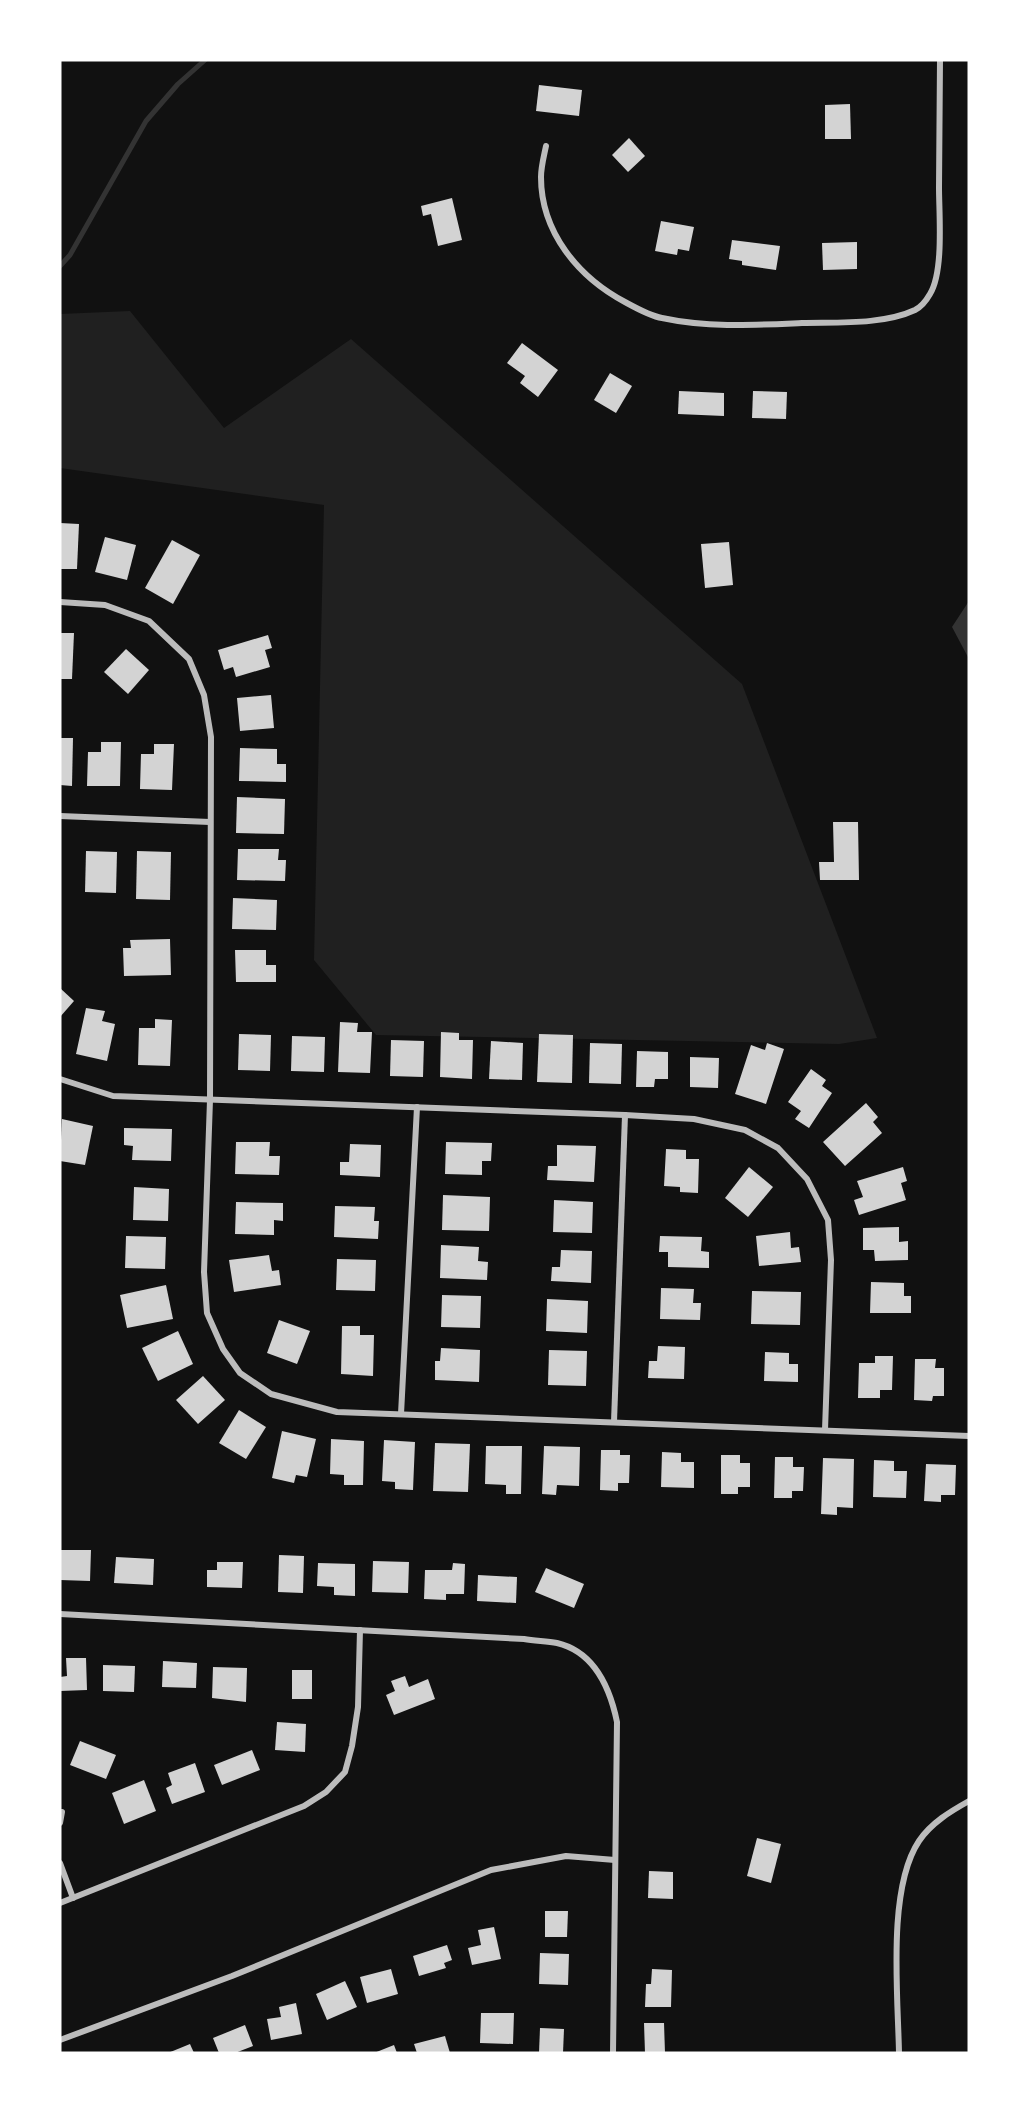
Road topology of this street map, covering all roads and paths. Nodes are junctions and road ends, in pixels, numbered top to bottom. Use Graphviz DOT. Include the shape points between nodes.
graph roads {
  1 [pos="940,60"];
  2 [pos="546,146"];
  3 [pos="60,602"];
  4 [pos="60,816"];
  5 [pos="210,822"];
  6 [pos="60,1079"];
  7 [pos="210,1100"];
  8 [pos="417,1107"];
  9 [pos="625,1115"];
  10 [pos="401,1414"];
  11 [pos="614,1422"];
  12 [pos="825,1430"];
  13 [pos="969,1436"];
  14 [pos="60,1614"];
  15 [pos="360,1630"];
  16 [pos="969,1801"];
  17 [pos="62,1812"];
  18 [pos="60,1823"];
  19 [pos="615,1860"];
  20 [pos="60,1863"];
  21 [pos="73,1898"];
  22 [pos="60,1903"];
  23 [pos="60,2040"];
  24 [pos="613,2053"];
  25 [pos="899,2053"];
  1 -- 2 [label="street" via="937,278 925,302 901,315 858,321 738,325 660,318 603,290 565,250 550,227 543,202 541,176"];
  3 -- 5 [label="street" via="105,605 149,621 189,659 204,695 211,737"];
  4 -- 5 [label="street"];
  5 -- 7 [label="street"];
  6 -- 7 [label="street" via="113,1096"];
  7 -- 8 [label="street"];
  7 -- 10 [label="street" via="204,1272 207,1313 223,1349 240,1373 272,1394 337,1412"];
  8 -- 9 [label="street"];
  8 -- 10 [label="street"];
  9 -- 11 [label="street"];
  9 -- 12 [label="street" via="694,1119 746,1130 778,1148 807,1179 828,1220 831,1260"];
  10 -- 11 [label="street"];
  11 -- 12 [label="street"];
  12 -- 13 [label="street"];
  14 -- 15 [label="street"];
  15 -- 19 [label="street" via="524,1639 559,1643 582,1654 600,1674 611,1695 617,1722"];
  15 -- 21 [label="street" via="358,1707 352,1746 345,1772 326,1792 304,1806"];
  16 -- 25 [label="street" via="939,1820 920,1839 902,1880 898,1922"];
  17 -- 18 [label="street"];
  19 -- 23 [label="street" via="566,1856 491,1870 232,1976"];
  19 -- 24 [label="street"];
  20 -- 21 [label="street"];
  21 -- 22 [label="street"];
}
